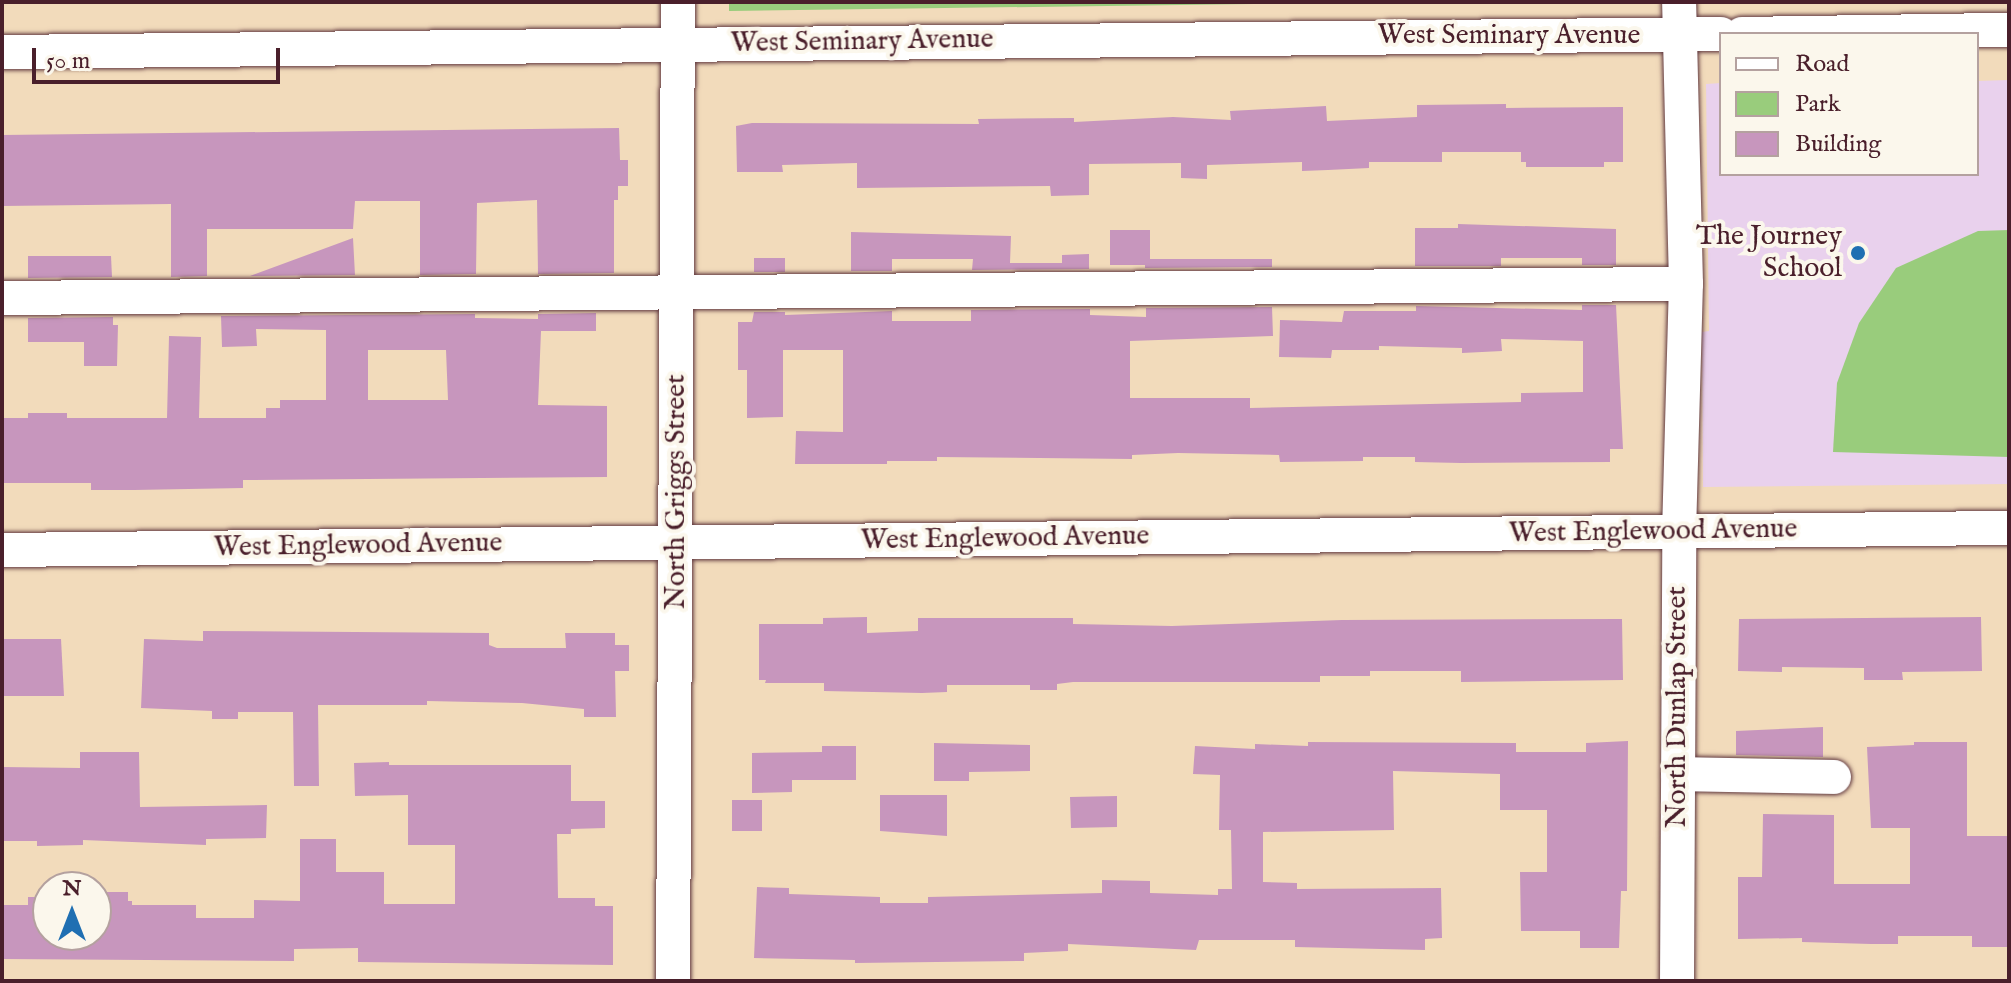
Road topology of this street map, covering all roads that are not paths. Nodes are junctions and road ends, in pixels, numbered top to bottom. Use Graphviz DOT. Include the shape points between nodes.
graph roads {
  1 [pos="678,2"];
  2 [pos="1679,18"];
  3 [pos="2009,30"];
  4 [pos="1876,32"];
  5 [pos="1719,33"];
  6 [pos="677,45"];
  7 [pos="2,52"];
  8 [pos="1686,284"];
  9 [pos="679,294"];
  10 [pos="2,298"];
  11 [pos="2009,528"];
  12 [pos="1679,533"];
  13 [pos="677,542"];
  14 [pos="2,550"];
  15 [pos="1678,774"];
  16 [pos="1834,777"];
  17 [pos="673,981"];
  18 [pos="1677,981"];
  1 -- 6 [label="street, North Griggs Street"];
  2 -- 5 [label="street, West Seminary Avenue"];
  2 -- 6 [label="street, West Seminary Avenue"];
  2 -- 8 [label="street, North Dunlap Street"];
  3 -- 4 [label="street"];
  6 -- 7 [label="street, West Seminary Avenue"];
  6 -- 9 [label="street, North Griggs Street"];
  8 -- 9 [label="street"];
  8 -- 12 [label="street, North Dunlap Street"];
  9 -- 10 [label="street"];
  9 -- 13 [label="street, North Griggs Street"];
  11 -- 12 [label="street, West Englewood Avenue"];
  12 -- 13 [label="street, West Englewood Avenue"];
  12 -- 15 [label="street, North Dunlap Street"];
  13 -- 14 [label="street, West Englewood Avenue"];
  13 -- 17 [label="street, North Griggs Street"];
  15 -- 16 [label="street"];
  15 -- 18 [label="street, North Dunlap Street"];
}
